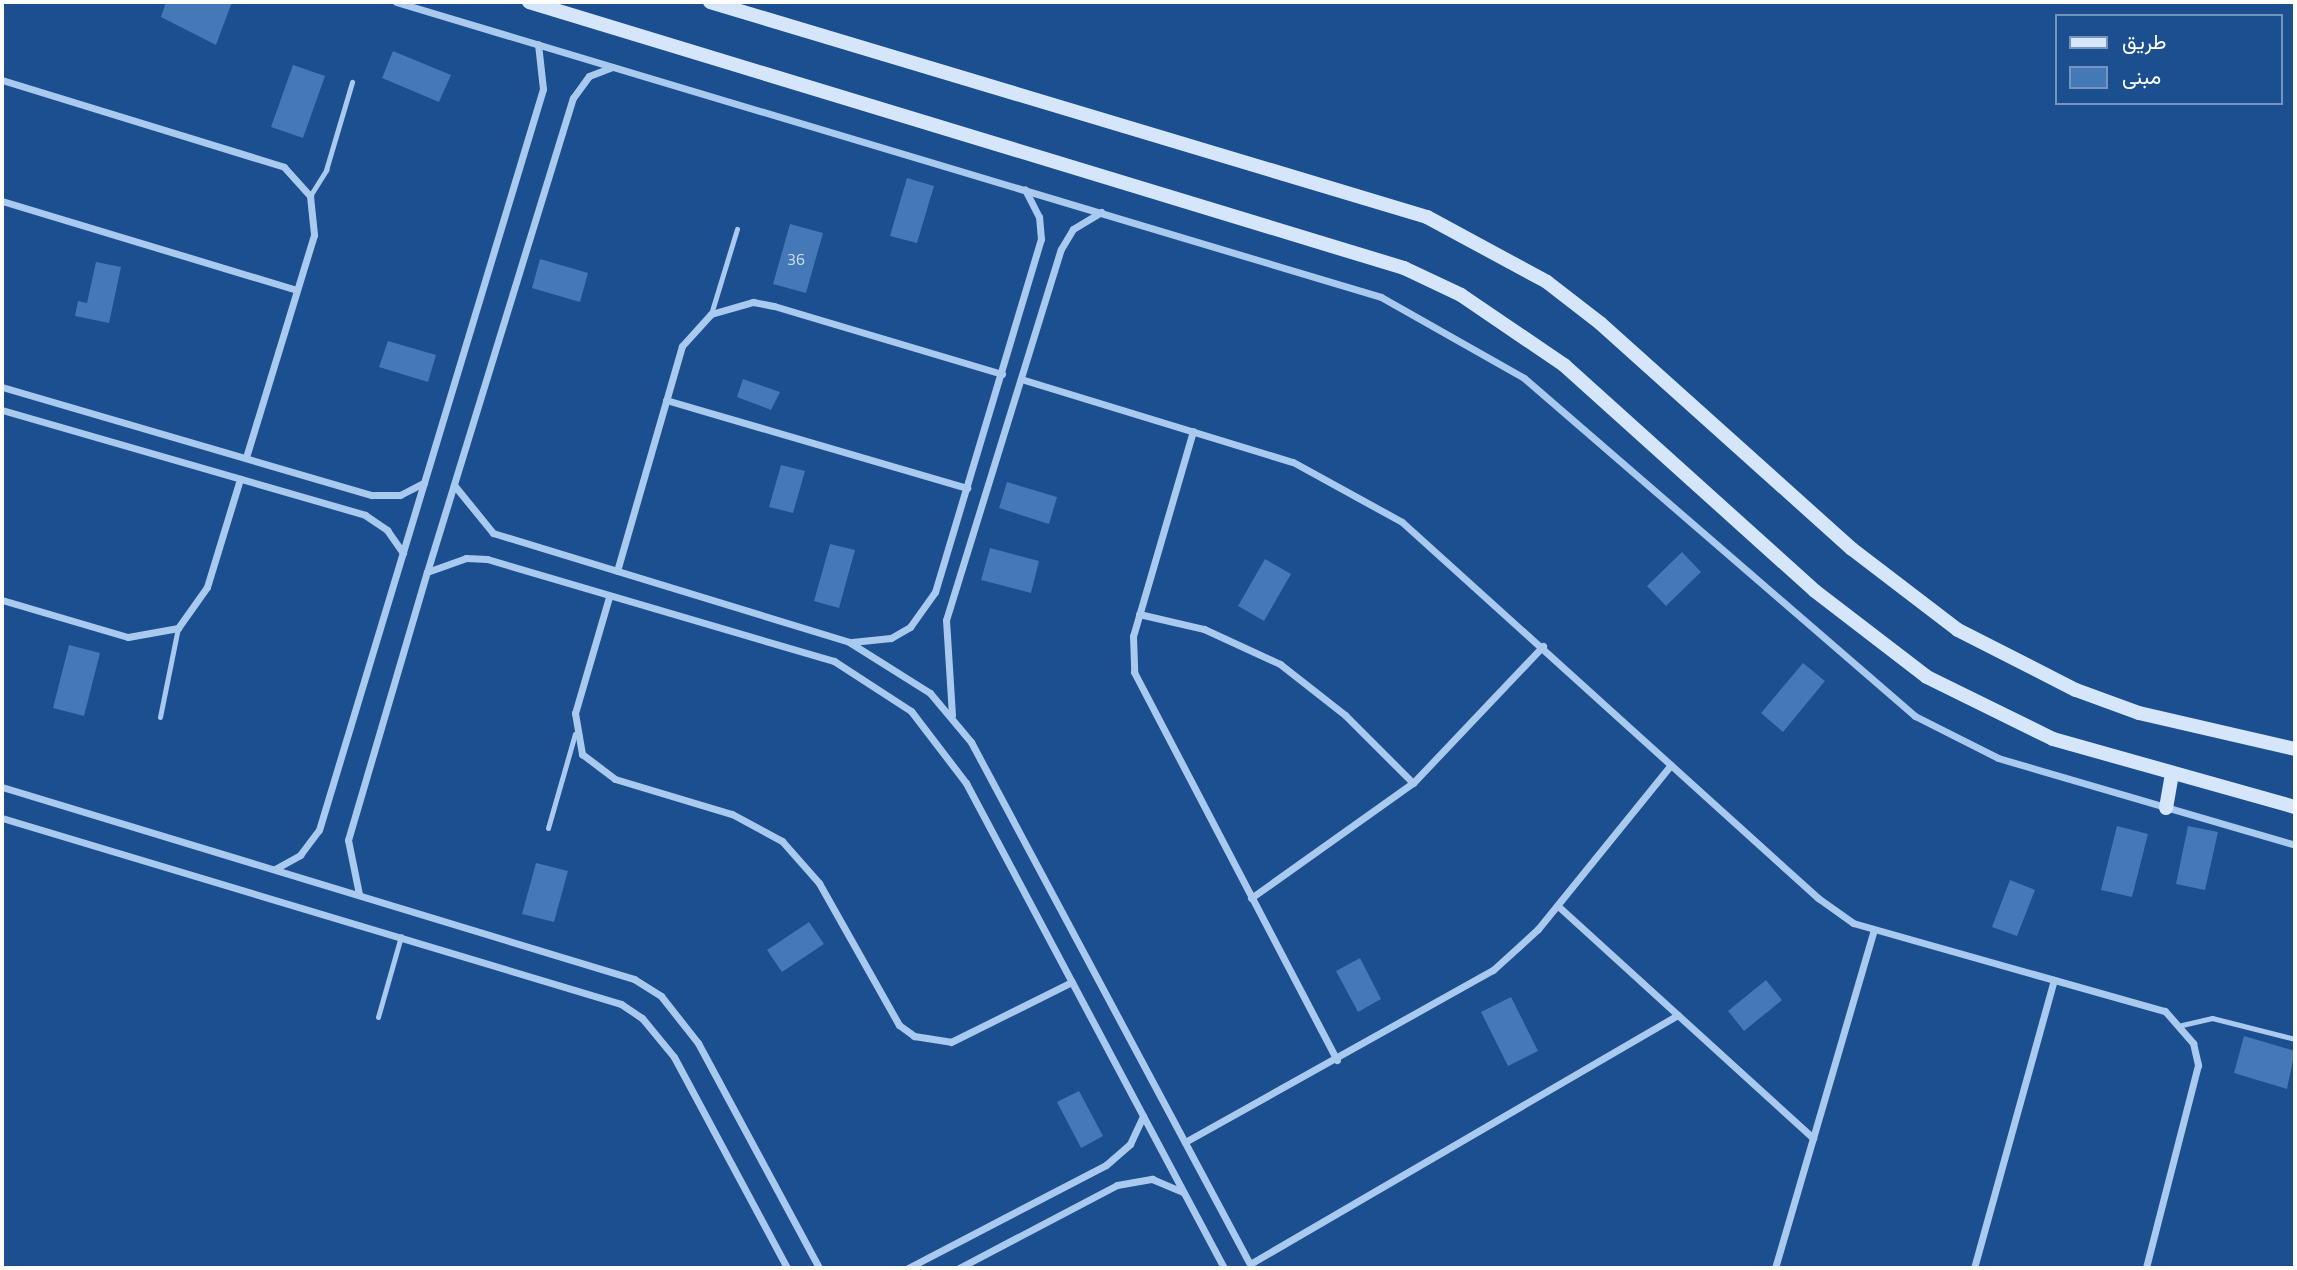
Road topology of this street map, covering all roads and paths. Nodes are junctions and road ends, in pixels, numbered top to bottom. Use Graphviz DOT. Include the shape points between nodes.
graph roads {
  1 [pos="396,2"];
  2 [pos="528,2"];
  3 [pos="710,2"];
  4 [pos="538,44"];
  5 [pos="614,66"];
  6 [pos="2,80"];
  7 [pos="352,82"];
  8 [pos="1025,188"];
  9 [pos="310,196"];
  10 [pos="2,201"];
  11 [pos="1102,211"];
  12 [pos="737,229"];
  13 [pos="297,290"];
  14 [pos="711,314"];
  15 [pos="1002,373"];
  16 [pos="1021,379"];
  17 [pos="2,387"];
  18 [pos="666,400"];
  19 [pos="2,410"];
  20 [pos="1193,431"];
  21 [pos="246,458"];
  22 [pos="240,479"];
  23 [pos="424,483"];
  24 [pos="454,485"];
  25 [pos="967,488"];
  26 [pos="403,553"];
  27 [pos="617,571"];
  28 [pos="427,572"];
  29 [pos="609,597"];
  30 [pos="2,600"];
  31 [pos="1139,614"];
  32 [pos="178,628"];
  33 [pos="849,642"];
  34 [pos="1543,646"];
  35 [pos="952,716"];
  36 [pos="160,717"];
  37 [pos="575,734"];
  38 [pos="2295,749"];
  39 [pos="1671,765"];
  40 [pos="2172,774"];
  41 [pos="1413,783"];
  42 [pos="2,787"];
  43 [pos="2295,807"];
  44 [pos="2166,808"];
  45 [pos="2,818"];
  46 [pos="548,828"];
  47 [pos="2295,845"];
  48 [pos="274,869"];
  49 [pos="359,894"];
  50 [pos="1251,898"];
  51 [pos="1558,906"];
  52 [pos="1873,932"];
  53 [pos="401,936"];
  54 [pos="2054,980"];
  55 [pos="1072,982"];
  56 [pos="1678,1015"];
  57 [pos="378,1017"];
  58 [pos="2182,1025"];
  59 [pos="2295,1039"];
  60 [pos="1337,1060"];
  61 [pos="1143,1116"];
  62 [pos="1813,1138"];
  63 [pos="1185,1142"];
  64 [pos="1184,1193"];
  65 [pos="1251,1266"];
  66 [pos="787,1268"];
  67 [pos="818,1268"];
  68 [pos="908,1268"];
  69 [pos="959,1268"];
  70 [pos="1224,1268"];
  71 [pos="1775,1268"];
  72 [pos="1974,1268"];
  73 [pos="2146,1268"];
  1 -- 4 [label="street"];
  2 -- 40 [label="street" via="1404,268 1461,295 1564,365 1815,591 1927,677 2053,739"];
  3 -- 38 [label="street" via="1427,217 1546,282 1600,323 1852,549 1958,629 2040,674 2139,713"];
  4 -- 5 [label="street"];
  4 -- 23 [label="street" via="543,89"];
  5 -- 8 [label="street"];
  5 -- 24 [label="street" via="589,76 573,98"];
  6 -- 9 [label="street" via="284,167"];
  7 -- 9 [label="lane" via="326,170"];
  8 -- 11 [label="street"];
  8 -- 15 [label="street" via="1039,217 1041,239"];
  9 -- 13 [label="street" via="314,235"];
  10 -- 13 [label="street"];
  11 -- 16 [label="street" via="1066,238"];
  11 -- 44 [label="street" via="1329,278 1431,320 1524,378 1915,716 1998,758"];
  12 -- 14 [label="lane"];
  13 -- 21 [label="street"];
  14 -- 15 [label="street" via="752,302 774,306"];
  14 -- 18 [label="street" via="682,346"];
  15 -- 25 [label="street"];
  16 -- 20 [label="street"];
  16 -- 35 [label="street" via="946,620"];
  17 -- 21 [label="street"];
  18 -- 25 [label="street"];
  18 -- 27 [label="street"];
  19 -- 22 [label="street"];
  20 -- 31 [label="street"];
  20 -- 34 [label="street" via="1293,462 1349,488 1402,522"];
  21 -- 23 [label="street" via="386,497"];
  22 -- 26 [label="street" via="365,515 387,530"];
  22 -- 32 [label="street" via="207,587"];
  23 -- 26 [label="street"];
  24 -- 27 [label="street" via="493,533"];
  24 -- 28 [label="street"];
  25 -- 33 [label="street" via="925,611 891,638"];
  26 -- 48 [label="street" via="319,830 300,855"];
  27 -- 33 [label="street"];
  28 -- 29 [label="street" via="456,560 487,559"];
  28 -- 49 [label="street" via="348,840"];
  29 -- 37 [label="street"];
  29 -- 55 [label="street" via="834,662 904,704 967,783"];
  30 -- 32 [label="street" via="128,637 154,637"];
  31 -- 41 [label="street" via="1204,629 1280,664 1345,715"];
  31 -- 50 [label="street" via="1132,654 1140,688"];
  32 -- 36 [label="lane"];
  33 -- 35 [label="street" via="905,672"];
  34 -- 39 [label="street"];
  34 -- 41 [label="street"];
  35 -- 63 [label="street"];
  37 -- 46 [label="lane"];
  37 -- 55 [label="street" via="589,762 615,779 732,814 782,841 819,883 888,1009 914,1036 932,1042 969,1036"];
  39 -- 51 [label="street"];
  39 -- 52 [label="street" via="1818,898"];
  40 -- 43 [label="street"];
  40 -- 44 [label="street"];
  41 -- 50 [label="street"];
  42 -- 48 [label="street"];
  44 -- 47 [label="street"];
  45 -- 53 [label="street"];
  48 -- 49 [label="street"];
  49 -- 67 [label="street" via="607,968 660,996 698,1043"];
  50 -- 60 [label="street"];
  51 -- 56 [label="street"];
  51 -- 60 [label="street" via="1517,950 1468,988"];
  52 -- 54 [label="street"];
  52 -- 62 [label="street"];
  53 -- 57 [label="lane"];
  53 -- 66 [label="street" via="597,995 642,1018 674,1058"];
  54 -- 58 [label="street" via="2154,1007"];
  54 -- 72 [label="street"];
  55 -- 61 [label="street"];
  56 -- 62 [label="street"];
  56 -- 65 [label="street"];
  58 -- 59 [label="lane" via="2211,1018"];
  58 -- 73 [label="street" via="2195,1054 2194,1086"];
  60 -- 63 [label="street"];
  61 -- 64 [label="street"];
  61 -- 68 [label="street" via="1130,1144 1106,1165"];
  62 -- 71 [label="street"];
  63 -- 65 [label="street"];
  64 -- 69 [label="street" via="1152,1179 1117,1185"];
  64 -- 70 [label="street"];
}
